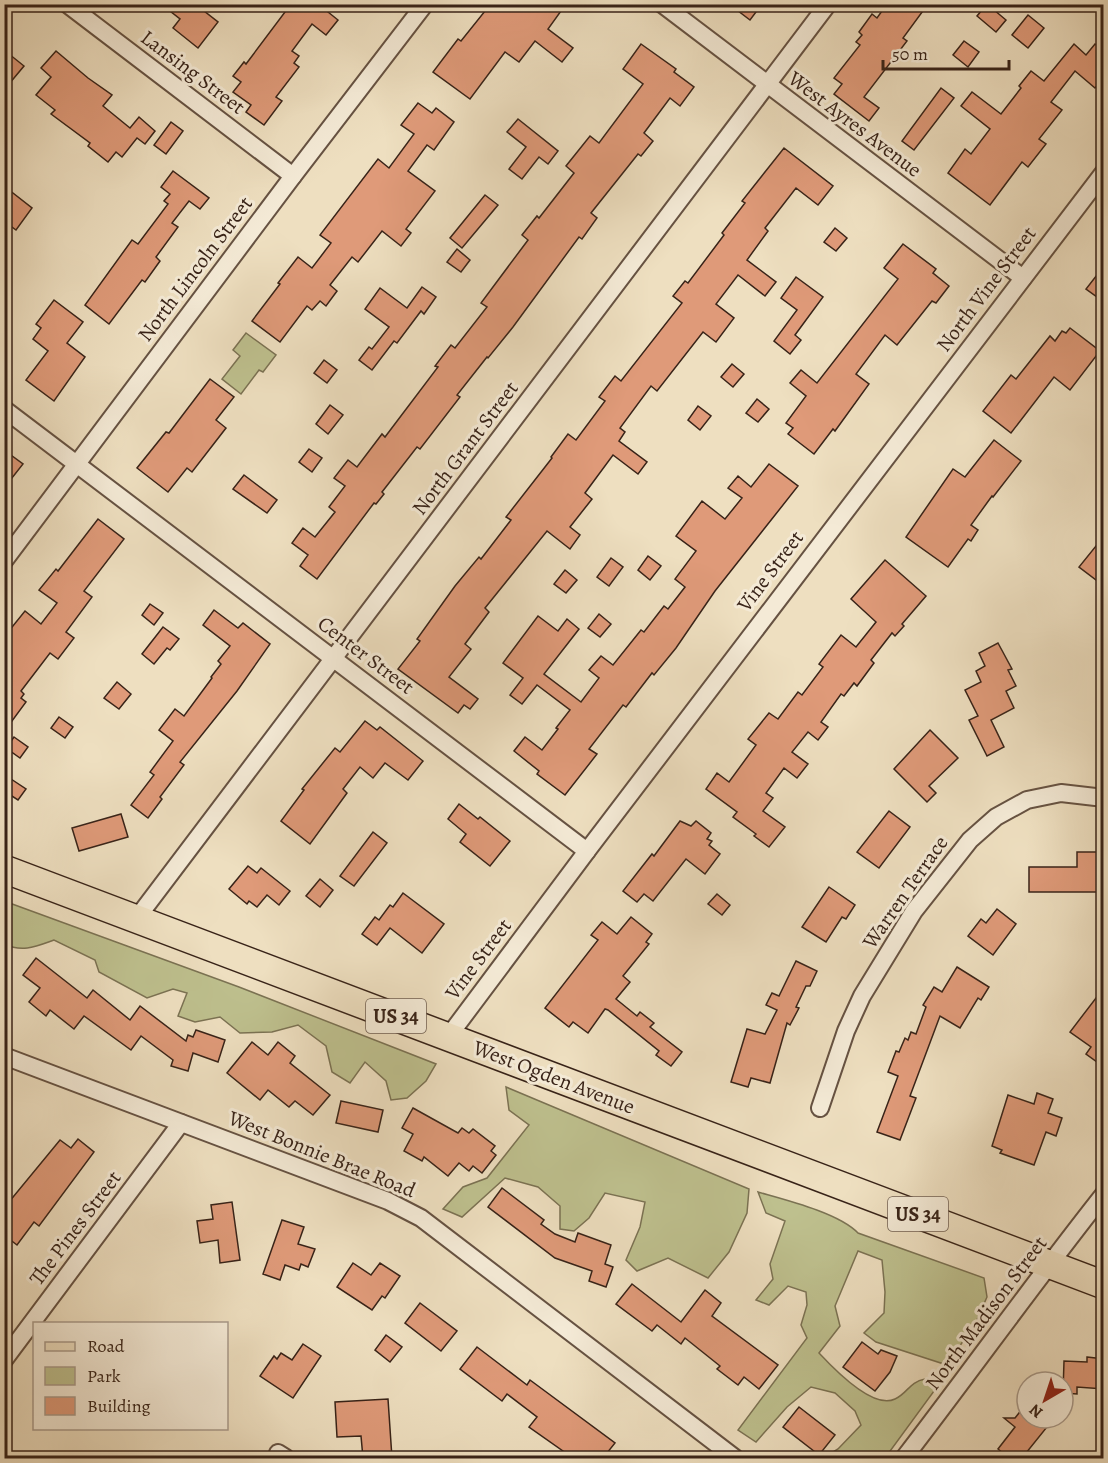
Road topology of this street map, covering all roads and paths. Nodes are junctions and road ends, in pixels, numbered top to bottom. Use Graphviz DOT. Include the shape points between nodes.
graph roads {
  1 [pos="67,4"];
  2 [pos="424,4"];
  3 [pos="662,4"];
  4 [pos="828,4"];
  5 [pos="767,85"];
  6 [pos="1104,172"];
  7 [pos="293,176"];
  8 [pos="1023,278"];
  9 [pos="4,409"];
  10 [pos="905,433"];
  11 [pos="78,465"];
  12 [pos="4,561"];
  13 [pos="333,658"];
  14 [pos="1104,798"];
  15 [pos="586,851"];
  16 [pos="4,869"];
  17 [pos="137,918"];
  18 [pos="448,1037"];
  19 [pos="4,1056"];
  20 [pos="820,1108"];
  21 [pos="181,1123"];
  22 [pos="1104,1194"];
  23 [pos="1049,1264"];
  24 [pos="1104,1285"];
  25 [pos="4,1359"];
  26 [pos="735,1458"];
  27 [pos="904,1458"];
  1 -- 7 [label="street, Lansing Street"];
  2 -- 7 [label="street, North Lincoln Street"];
  3 -- 5 [label="street, West Ayres Avenue"];
  4 -- 5 [label="street, North Grant Street"];
  5 -- 8 [label="street, West Ayres Avenue"];
  5 -- 13 [label="street, North Grant Street"];
  6 -- 8 [label="street, North Vine Street"];
  7 -- 11 [label="street, North Lincoln Street"];
  8 -- 10 [label="street, North Vine Street"];
  9 -- 11 [label="street, Center Street"];
  10 -- 15 [label="street, Vine Street"];
  11 -- 12 [label="street, North Lincoln Street"];
  11 -- 13 [label="street, Center Street"];
  13 -- 15 [label="street, Center Street"];
  13 -- 17 [label="street, North Grant Street"];
  14 -- 20 [label="street, Warren Terrace" via="1061,793 1027,800 996,817 970,840 914,911 862,996"];
  15 -- 18 [label="street, Vine Street"];
  16 -- 17 [label="main road, West Ogden Avenue / US 34"];
  17 -- 18 [label="main road, West Ogden Avenue / US 34"];
  18 -- 23 [label="main road, West Ogden Avenue / US 34"];
  19 -- 21 [label="street, West Bonnie Brae Road"];
  21 -- 25 [label="street, The Pines Street"];
  21 -- 26 [label="street, West Bonnie Brae Road" via="388,1201 421,1218"];
  22 -- 23 [label="street, North Madison Street"];
  23 -- 24 [label="main road, West Ogden Avenue / US 34"];
  23 -- 27 [label="street, North Madison Street"];
}
